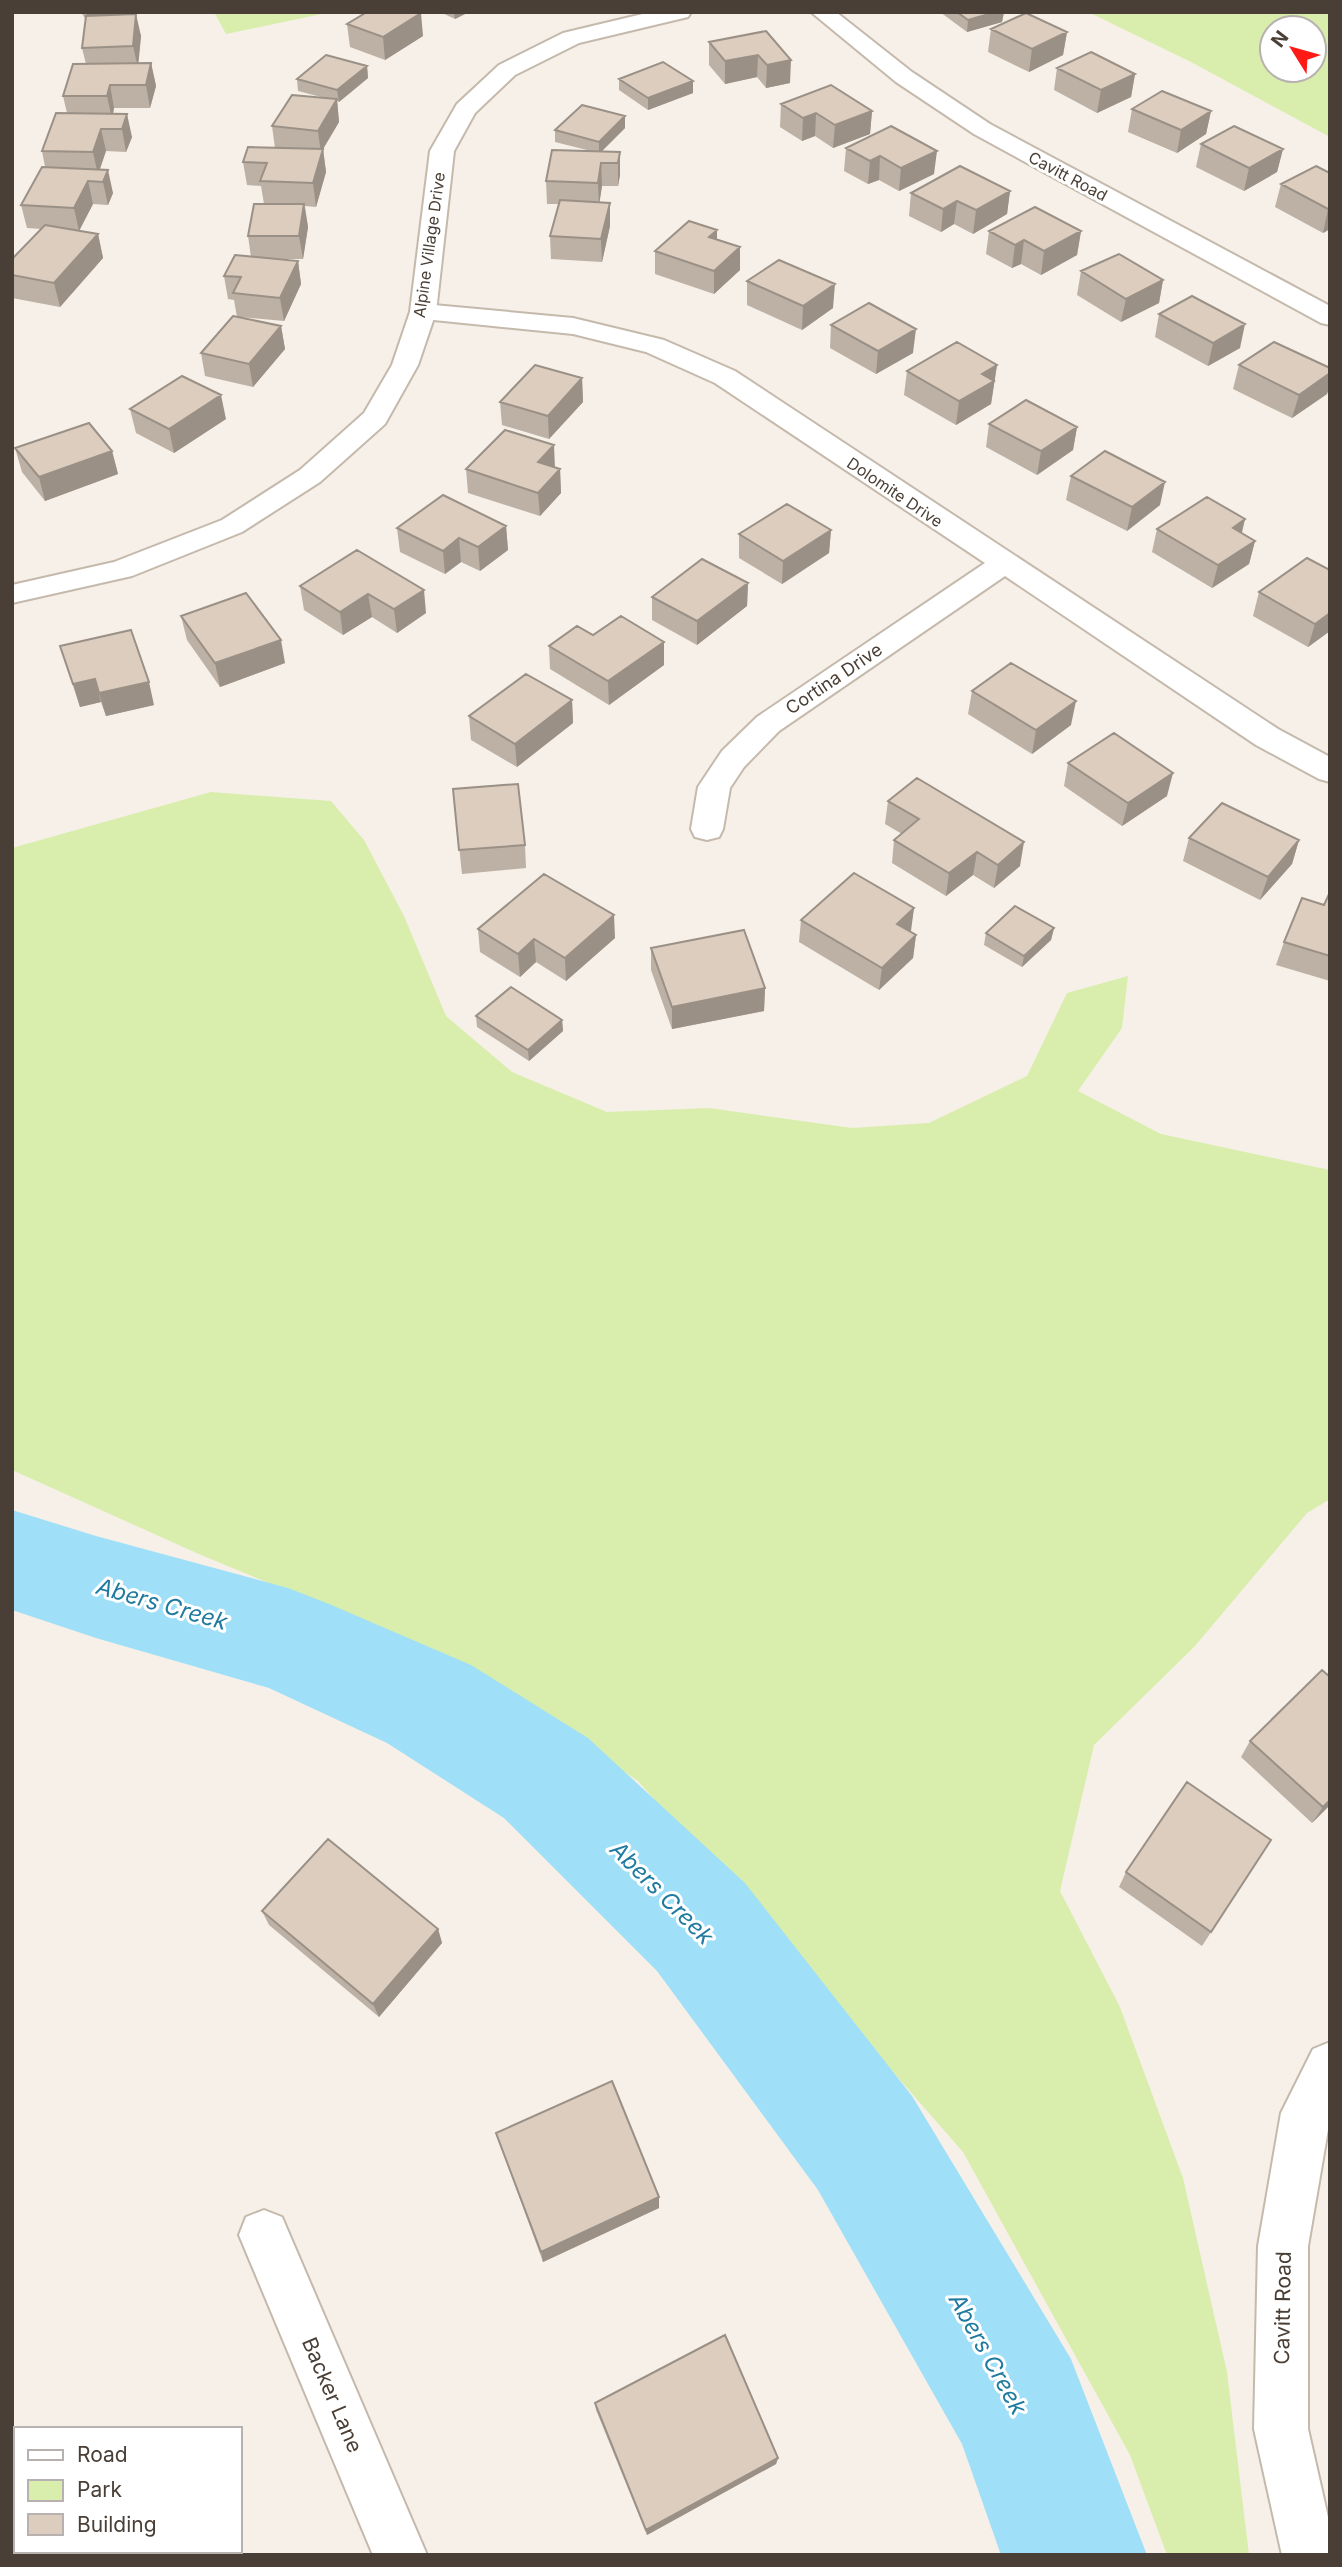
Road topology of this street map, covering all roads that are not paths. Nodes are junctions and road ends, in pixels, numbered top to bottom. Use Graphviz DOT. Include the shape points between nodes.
graph roads {
  1 [pos="680,12"];
  2 [pos="822,12"];
  3 [pos="423,312"];
  4 [pos="1330,317"];
  5 [pos="1003,564"];
  6 [pos="12,594"];
  7 [pos="1330,771"];
  8 [pos="707,829"];
  9 [pos="1330,2066"];
  10 [pos="264,2235"];
  11 [pos="400,2555"];
  12 [pos="1309,2555"];
  1 -- 3 [label="street, Alpine Village Drive" via="571,38 507,70 465,108 442,150"];
  2 -- 4 [label="street, Cavitt Road" via="904,77 982,129"];
  3 -- 5 [label="street, Dolomite Drive" via="572,326 654,346 724,377"];
  3 -- 6 [label="street, Alpine Village Drive" via="405,365 374,418 310,476 232,526 122,569"];
  5 -- 7 [label="street, Dolomite Drive" via="1267,737"];
  5 -- 8 [label="street, Cortina Drive" via="768,724 733,759 714,787"];
  9 -- 12 [label="street, Cavitt Road" via="1306,2113 1283,2246 1281,2430"];
  10 -- 11 [label="street, Backer Lane"];
}
